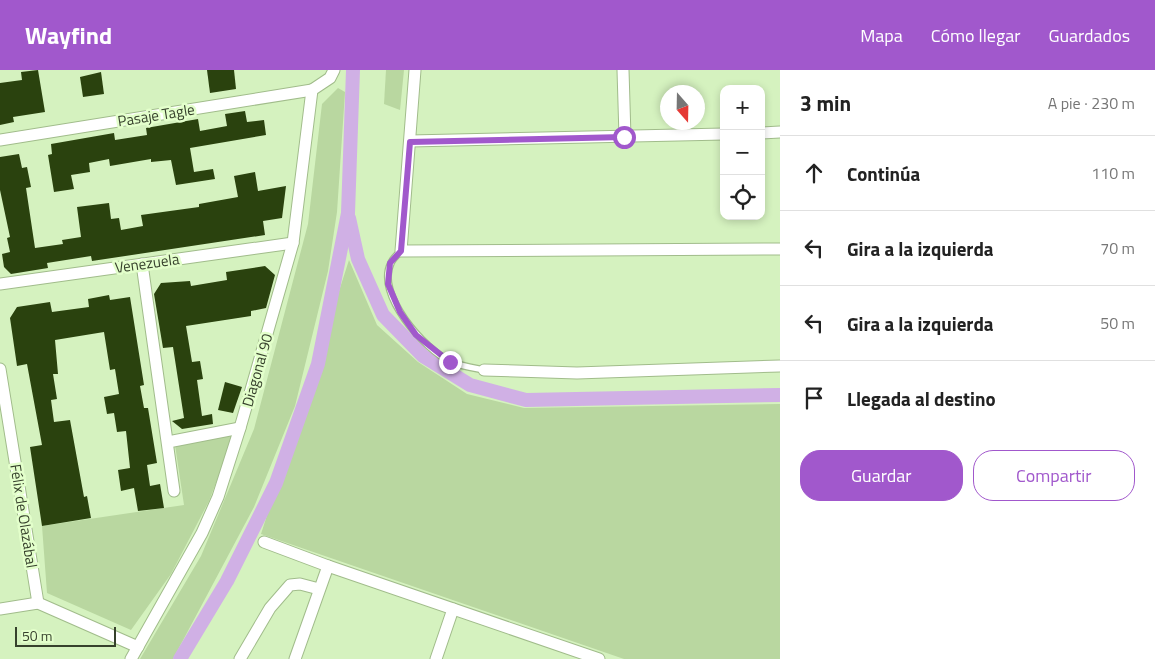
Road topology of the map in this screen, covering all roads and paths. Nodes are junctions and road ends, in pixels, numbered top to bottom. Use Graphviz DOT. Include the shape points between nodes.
graph roads {
  1 [pos="334,70"];
  2 [pos="415,70"];
  3 [pos="623,70"];
  4 [pos="312,90"];
  5 [pos="780,132"];
  6 [pos="765,133"];
  7 [pos="720,134"];
  8 [pos="624,137"];
  9 [pos="0,140"];
  10 [pos="410,142"];
  11 [pos="293,243"];
  12 [pos="780,249"];
  13 [pos="401,251"];
  14 [pos="142,264"];
  15 [pos="0,284"];
  16 [pos="780,366"];
  17 [pos="0,369"];
  18 [pos="484,370"];
  19 [pos="240,428"];
  20 [pos="12,439"];
  21 [pos="0,441"];
  22 [pos="168,442"];
  23 [pos="174,490"];
  24 [pos="264,542"];
  25 [pos="328,566"];
  26 [pos="319,590"];
  27 [pos="38,603"];
  28 [pos="0,609"];
  29 [pos="453,609"];
  30 [pos="138,647"];
  31 [pos="579,656"];
  32 [pos="131,659"];
  33 [pos="240,659"];
  34 [pos="295,659"];
  35 [pos="436,659"];
  36 [pos="598,659"];
  1 -- 4 [label="street" via="330,78"];
  2 -- 10 [label="street"];
  3 -- 8 [label="street"];
  4 -- 9 [label="street, Pasaje Tagle"];
  4 -- 11 [label="street, Diagonal 90"];
  5 -- 6 [label="street"];
  7 -- 8 [label="street"];
  8 -- 10 [label="street"];
  10 -- 13 [label="street"];
  11 -- 14 [label="street, Venezuela"];
  11 -- 19 [label="street, Diagonal 90"];
  12 -- 13 [label="street"];
  13 -- 18 [label="lane" via="390,263 388,284 400,312 416,335 450,362"];
  14 -- 15 [label="street, Venezuela"];
  14 -- 22 [label="street"];
  16 -- 18 [label="street" via="577,372"];
  17 -- 20 [label="street, Félix de Olazábal"];
  19 -- 22 [label="street"];
  19 -- 30 [label="street, Diagonal 90" via="202,533"];
  20 -- 21 [label="street"];
  20 -- 27 [label="street, Félix de Olazábal"];
  22 -- 23 [label="street"];
  24 -- 25 [label="street"];
  25 -- 26 [label="street"];
  25 -- 29 [label="street"];
  26 -- 33 [label="street" via="300,584 290,585 270,608"];
  26 -- 34 [label="street"];
  27 -- 28 [label="street"];
  27 -- 30 [label="street"];
  29 -- 31 [label="street"];
  29 -- 35 [label="street"];
  30 -- 32 [label="street, Diagonal 90"];
  31 -- 36 [label="street"];
}
